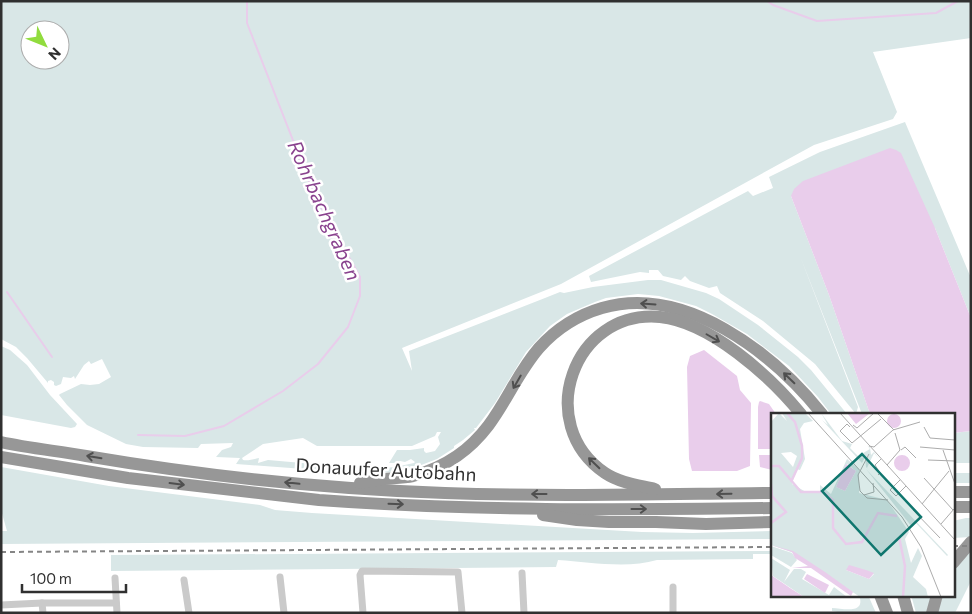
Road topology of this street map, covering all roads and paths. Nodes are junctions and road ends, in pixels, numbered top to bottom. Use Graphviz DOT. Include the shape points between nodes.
graph roads {
  1 [pos="800,413"];
  2 [pos="821,413"];
  3 [pos="1,442"];
  4 [pos="1,457"];
  5 [pos="340,487"];
  6 [pos="954,492"];
  7 [pos="971,492"];
  8 [pos="771,493"];
  9 [pos="676,494"];
  10 [pos="954,507"];
  11 [pos="971,507"];
  12 [pos="503,508"];
  13 [pos="771,508"];
  14 [pos="771,522"];
  15 [pos="971,542"];
  16 [pos="954,562"];
  17 [pos="522,573"];
  18 [pos="280,577"];
  19 [pos="115,578"];
  20 [pos="184,580"];
  21 [pos="673,587"];
  22 [pos="880,596"];
  23 [pos="886,596"];
  24 [pos="904,596"];
  25 [pos="937,596"];
  26 [pos="42,603"];
  27 [pos="116,603"];
  28 [pos="1,605"];
  29 [pos="43,613"];
  30 [pos="117,613"];
  31 [pos="189,613"];
  32 [pos="284,613"];
  33 [pos="363,613"];
  34 [pos="462,613"];
  35 [pos="524,613"];
  36 [pos="673,613"];
  37 [pos="888,613"];
  38 [pos="908,613"];
  39 [pos="932,613"];
  9 -- 1 [label="highway, one-way" via="629,484 610,476 590,460 575,436 568,411 572,375 584,351 604,332 627,321 650,317 673,319 692,326 755,366"];
  2 -- 5 [label="highway, one-way" via="773,363 714,324 666,306 622,304 596,310 558,330 527,365 487,429 456,456 437,468 413,476"];
  5 -- 3 [label="highway, Donauufer Autobahn, one-way" via="142,465"];
  4 -- 12 [label="highway, Donauufer Autobahn, one-way" via="128,478 319,500"];
  9 -- 5 [label="highway, Donauufer Autobahn, one-way" via="483,494"];
  6 -- 7 [label="highway"];
  8 -- 9 [label="highway, Donauufer Autobahn, one-way"];
  10 -- 11 [label="highway"];
  12 -- 13 [label="highway, Donauufer Autobahn, one-way"];
  12 -- 14 [label="highway" via="601,522"];
  15 -- 16 [label="highway"];
  17 -- 35 [label="street"];
  18 -- 32 [label="street"];
  19 -- 27 [label="street"];
  20 -- 31 [label="street"];
  21 -- 36 [label="street"];
  22 -- 37 [label="highway"];
  23 -- 37 [label="highway"];
  24 -- 38 [label="highway"];
  25 -- 39 [label="highway"];
  26 -- 27 [label="street"];
  26 -- 28 [label="street"];
  26 -- 29 [label="street"];
  27 -- 30 [label="street"];
  33 -- 34 [label="street" via="362,571 458,572"];
}
